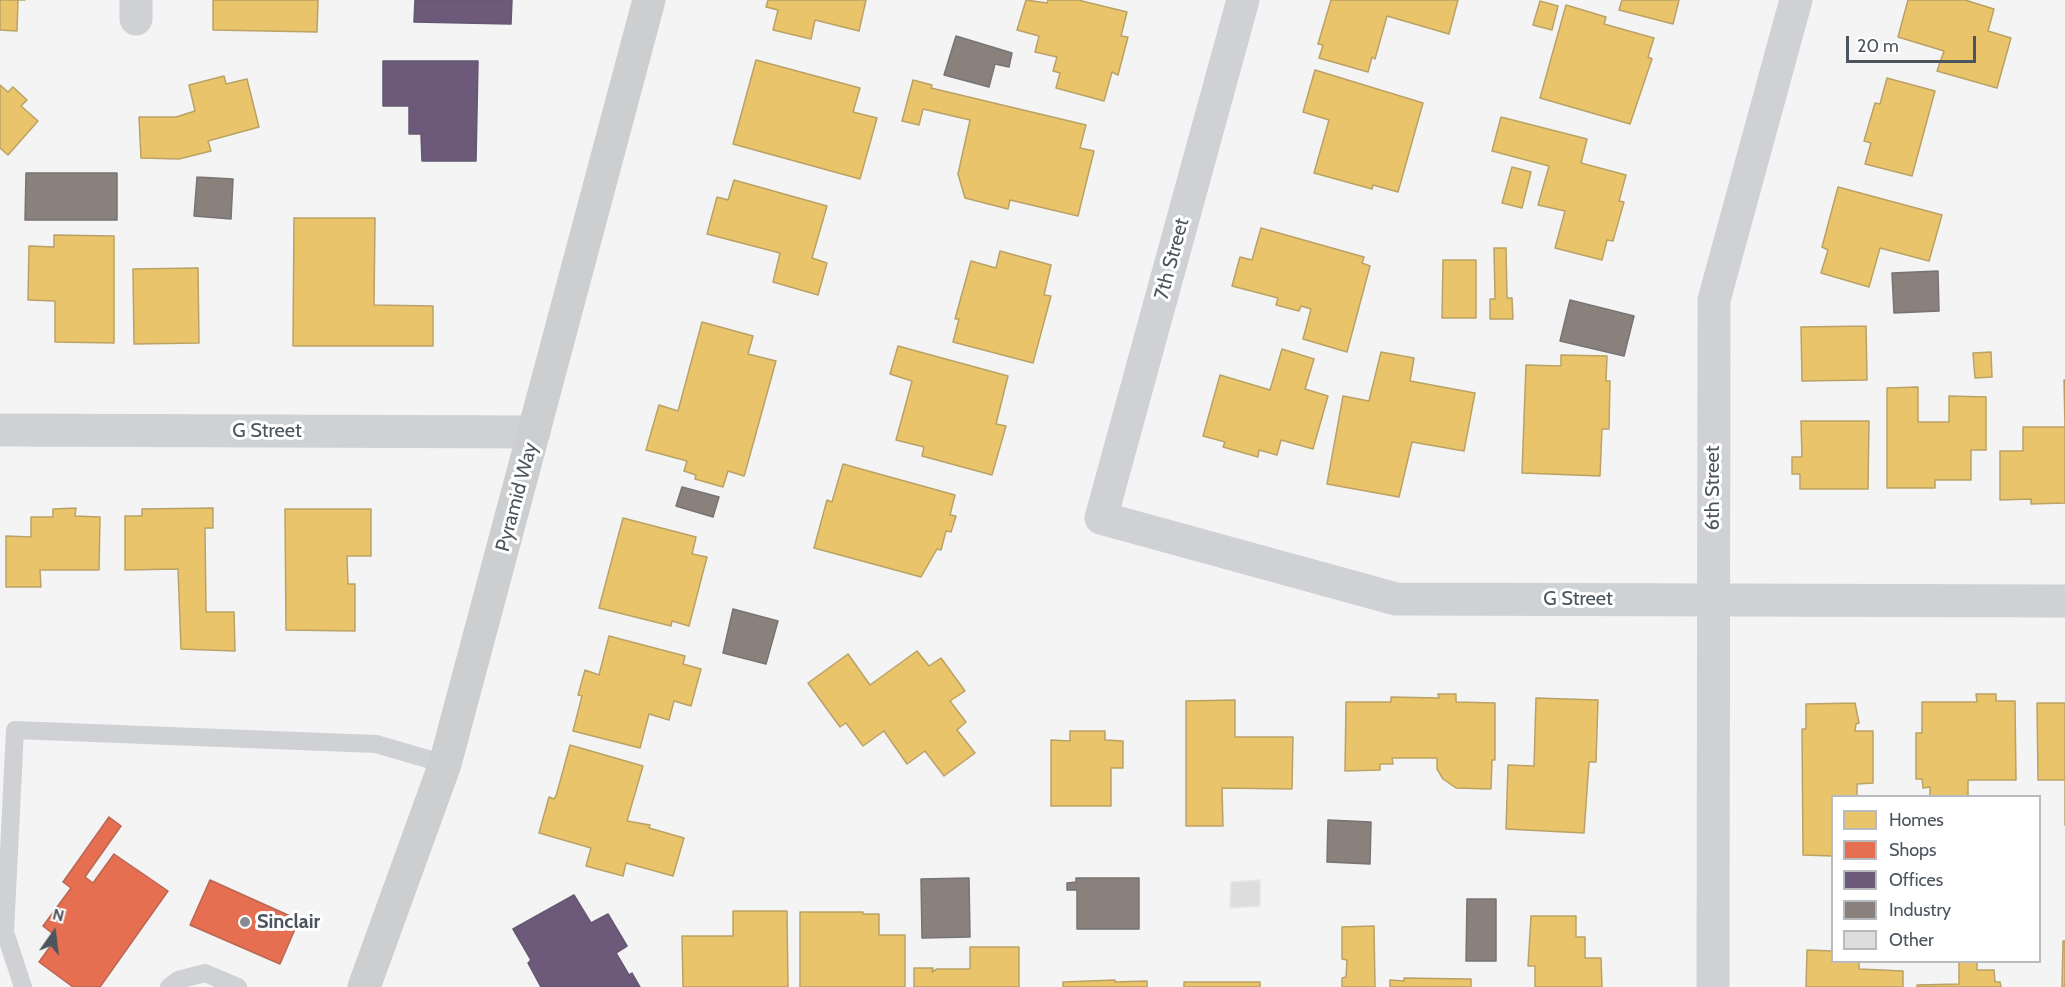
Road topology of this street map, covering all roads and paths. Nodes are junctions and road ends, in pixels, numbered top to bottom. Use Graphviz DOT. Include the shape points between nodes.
graph roads {
  1 [pos="649,0"];
  2 [pos="1243,0"];
  3 [pos="1796,0"];
  4 [pos="0,430"];
  5 [pos="534,432"];
  6 [pos="1101,518"];
  7 [pos="1713,600"];
  8 [pos="2065,601"];
  9 [pos="445,764"];
  10 [pos="23,987"];
  11 [pos="168,987"];
  12 [pos="238,987"];
  13 [pos="364,987"];
  14 [pos="1713,987"];
  1 -- 5 [label="main road, Pyramid Way"];
  2 -- 6 [label="street, 7th Street"];
  3 -- 7 [label="street, 6th Street" via="1714,300"];
  4 -- 5 [label="street, G Street"];
  5 -- 9 [label="main road, Pyramid Way"];
  6 -- 7 [label="street, G Street" via="1396,599"];
  7 -- 8 [label="street, G Street"];
  7 -- 14 [label="street, 6th Street"];
  9 -- 10 [label="lane" via="376,744 15,730 5,932"];
  9 -- 13 [label="main road, Pyramid Way"];
  11 -- 12 [label="lane" via="178,980 205,973"];
}
